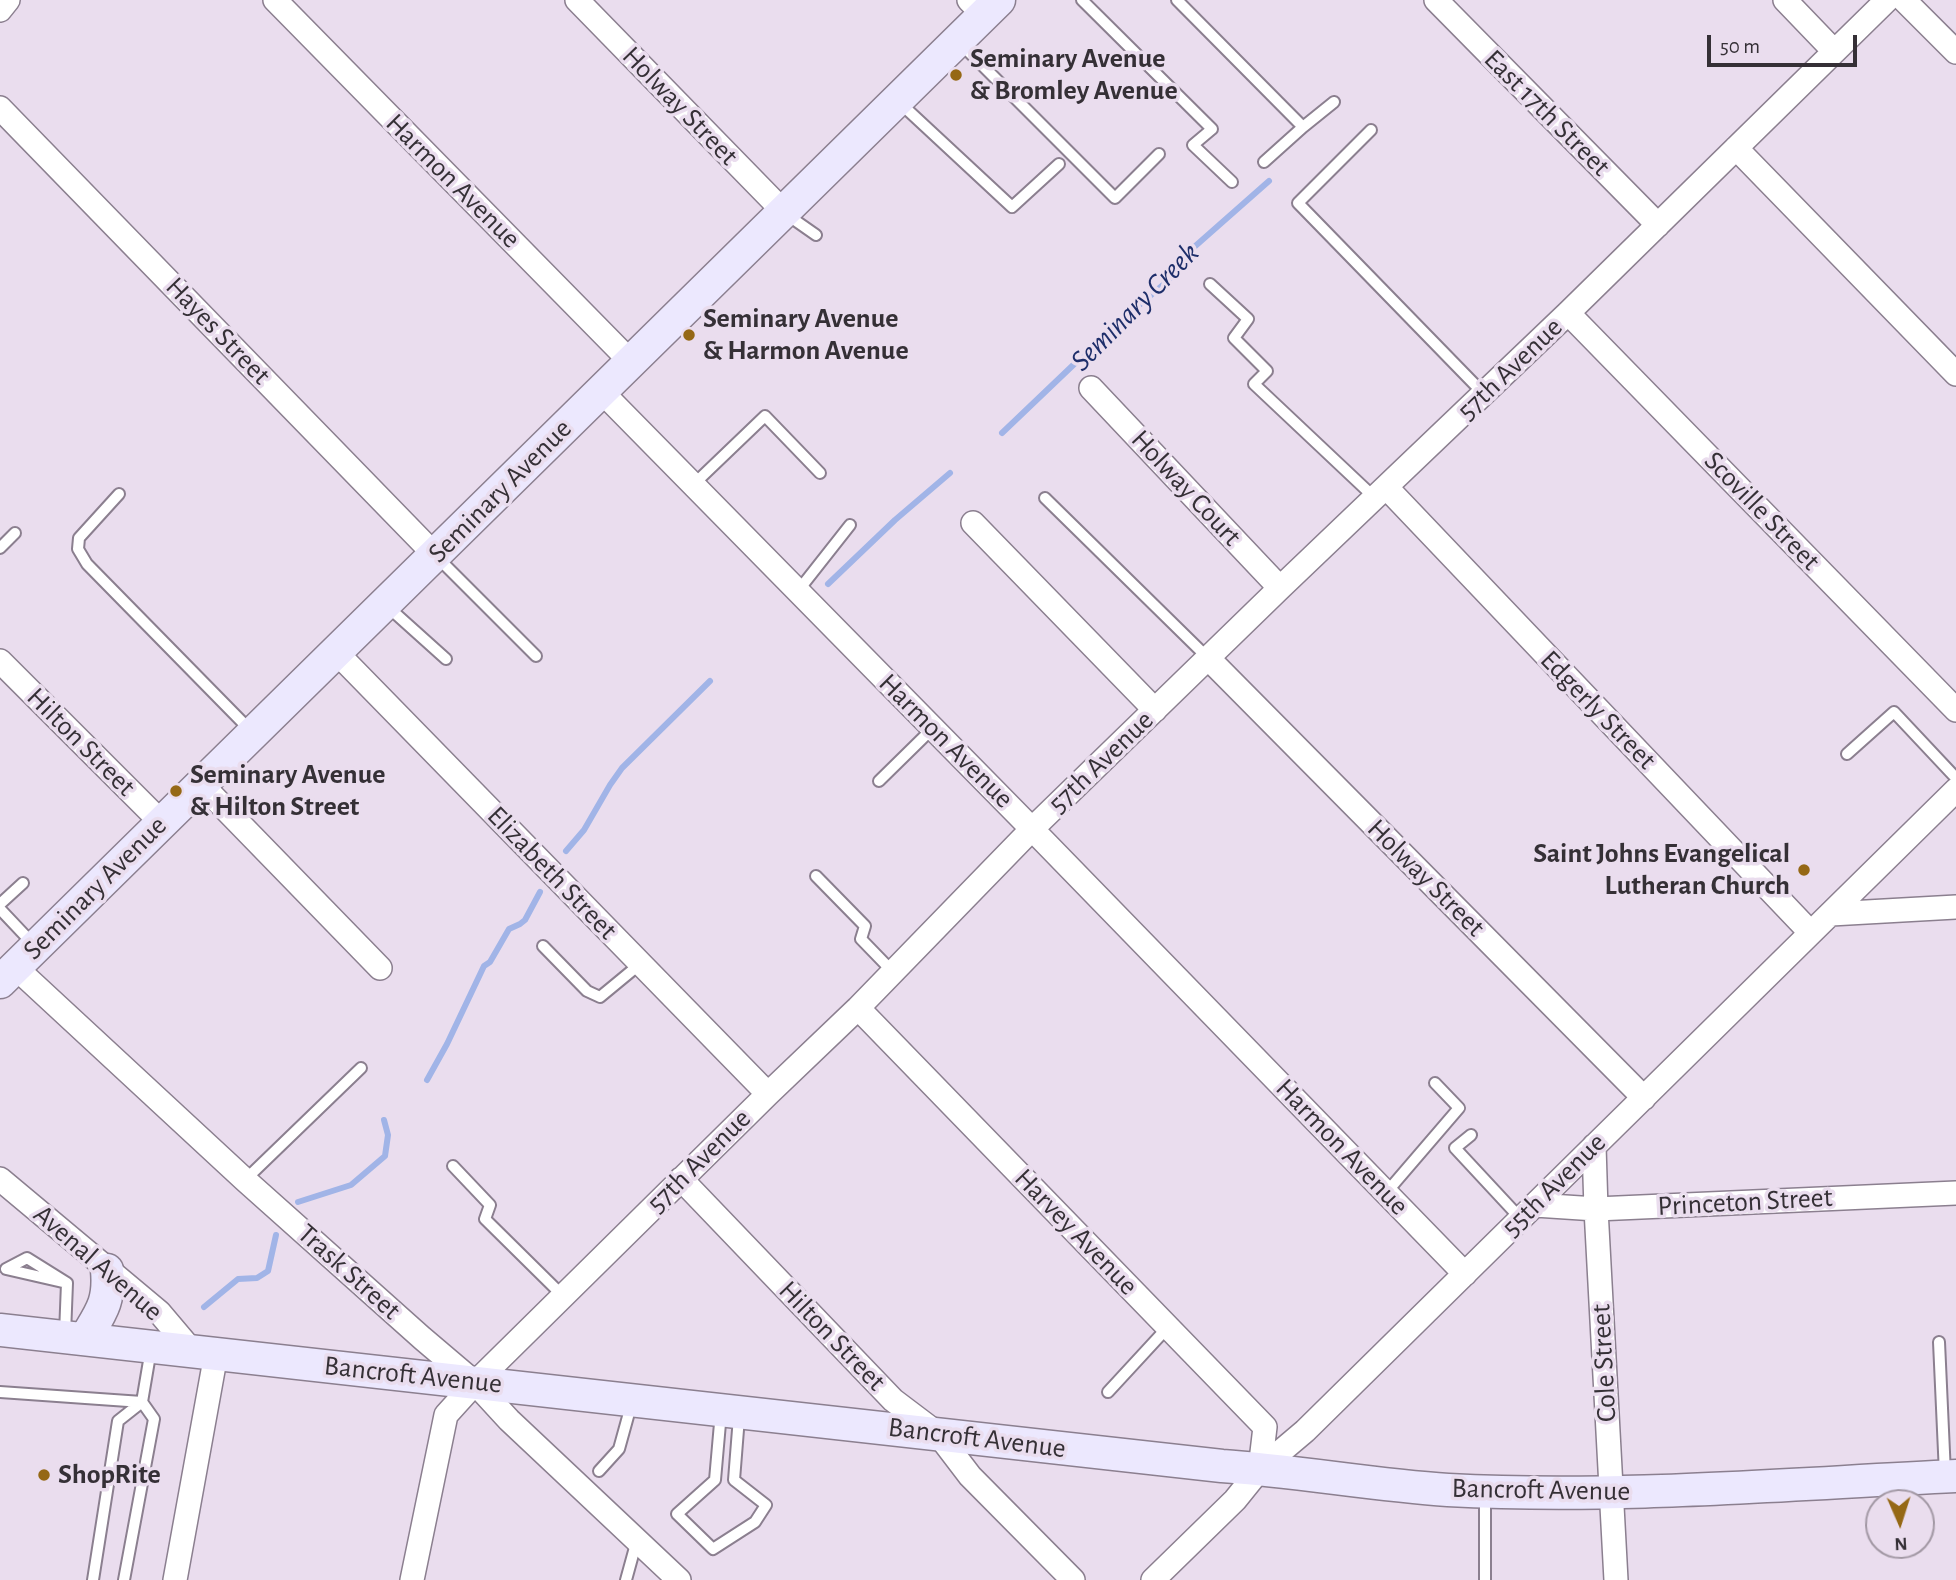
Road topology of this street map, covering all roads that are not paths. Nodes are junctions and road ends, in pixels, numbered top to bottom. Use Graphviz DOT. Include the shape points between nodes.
graph roads {
  1 [pos="8,0"];
  2 [pos="275,0"];
  3 [pos="577,0"];
  4 [pos="1082,0"];
  5 [pos="1177,0"];
  6 [pos="1436,0"];
  7 [pos="1785,0"];
  8 [pos="1887,0"];
  9 [pos="1904,0"];
  10 [pos="984,5"];
  11 [pos="0,10"];
  12 [pos="958,41"];
  13 [pos="1834,51"];
  14 [pos="1956,52"];
  15 [pos="897,100"];
  16 [pos="1334,102"];
  17 [pos="0,108"];
  18 [pos="1303,127"];
  19 [pos="1371,130"];
  20 [pos="1736,148"];
  21 [pos="1159,154"];
  22 [pos="1264,162"];
  23 [pos="1059,164"];
  24 [pos="1232,182"];
  25 [pos="784,212"];
  26 [pos="1658,225"];
  27 [pos="816,235"];
  28 [pos="1210,284"];
  29 [pos="1568,313"];
  30 [pos="631,362"];
  31 [pos="1956,373"];
  32 [pos="1091,388"];
  33 [pos="601,391"];
  34 [pos="1484,394"];
  35 [pos="820,473"];
  36 [pos="693,485"];
  37 [pos="1381,493"];
  38 [pos="119,494"];
  39 [pos="1045,498"];
  40 [pos="973,523"];
  41 [pos="850,525"];
  42 [pos="15,533"];
  43 [pos="0,548"];
  44 [pos="435,555"];
  45 [pos="1280,588"];
  46 [pos="798,591"];
  47 [pos="385,604"];
  48 [pos="336,652"];
  49 [pos="536,656"];
  50 [pos="1208,658"];
  51 [pos="446,660"];
  52 [pos="0,661"];
  53 [pos="1155,710"];
  54 [pos="1956,710"];
  55 [pos="933,728"];
  56 [pos="253,733"];
  57 [pos="1847,754"];
  58 [pos="1956,778"];
  59 [pos="879,781"];
  60 [pos="201,785"];
  61 [pos="1956,790"];
  62 [pos="162,823"];
  63 [pos="1032,829"];
  64 [pos="816,876"];
  65 [pos="23,883"];
  66 [pos="0,906"];
  67 [pos="1956,907"];
  68 [pos="1831,914"];
  69 [pos="1810,933"];
  70 [pos="543,946"];
  71 [pos="640,964"];
  72 [pos="17,965"];
  73 [pos="380,968"];
  74 [pos="893,972"];
  75 [pos="858,1008"];
  76 [pos="361,1068"];
  77 [pos="1435,1083"];
  78 [pos="768,1094"];
  79 [pos="1644,1098"];
  80 [pos="1471,1135"];
  81 [pos="1594,1146"];
  82 [pos="453,1166"];
  83 [pos="681,1179"];
  84 [pos="0,1180"];
  85 [pos="245,1180"];
  86 [pos="1386,1193"];
  87 [pos="1956,1193"];
  88 [pos="1596,1209"];
  89 [pos="1528,1212"];
  90 [pos="107,1269"];
  91 [pos="1465,1274"];
  92 [pos="67,1283"];
  93 [pos="564,1296"];
  94 [pos="1168,1327"];
  95 [pos="0,1330"];
  96 [pos="75,1338"];
  97 [pos="1939,1342"];
  98 [pos="152,1347"];
  99 [pos="204,1352"];
  100 [pos="475,1383"];
  101 [pos="0,1392"];
  102 [pos="1108,1392"];
  103 [pos="632,1399"];
  104 [pos="142,1402"];
  105 [pos="730,1410"];
  106 [pos="938,1434"];
  107 [pos="1260,1469"];
  108 [pos="600,1471"];
  109 [pos="1951,1476"];
  110 [pos="1486,1491"];
  111 [pos="1611,1493"];
  112 [pos="637,1540"];
  113 [pos="93,1580"];
  114 [pos="124,1580"];
  115 [pos="174,1580"];
  116 [pos="412,1580"];
  117 [pos="626,1580"];
  118 [pos="679,1580"];
  119 [pos="1073,1580"];
  120 [pos="1153,1580"];
  121 [pos="1485,1580"];
  122 [pos="1616,1580"];
  1 -- 11 [label="street"];
  2 -- 30 [label="street, Harmon Avenue"];
  3 -- 25 [label="street, Holway Street"];
  4 -- 24 [label="lane" via="1212,129 1193,145"];
  5 -- 18 [label="lane"];
  6 -- 26 [label="street, East 17th Street"];
  7 -- 13 [label="street"];
  8 -- 13 [label="street, 57th Avenue"];
  9 -- 14 [label="street"];
  10 -- 12 [label="street, Seminary Avenue"];
  12 -- 15 [label="street, Seminary Avenue"];
  12 -- 21 [label="lane" via="1115,198"];
  13 -- 20 [label="street, 57th Avenue"];
  15 -- 23 [label="lane" via="1012,207"];
  15 -- 25 [label="street, Seminary Avenue"];
  16 -- 18 [label="lane"];
  17 -- 44 [label="street, Hayes Street"];
  18 -- 22 [label="lane"];
  19 -- 34 [label="lane" via="1298,203"];
  20 -- 26 [label="street, 57th Avenue"];
  20 -- 31 [label="street"];
  25 -- 27 [label="lane"];
  25 -- 30 [label="street, Seminary Avenue"];
  26 -- 29 [label="street, 57th Avenue"];
  28 -- 37 [label="lane" via="1248,319 1234,338 1267,371 1254,384"];
  29 -- 34 [label="street, 57th Avenue"];
  29 -- 54 [label="street, Scoville Street"];
  30 -- 33 [label="street, Seminary Avenue"];
  32 -- 45 [label="street, Holway Court"];
  33 -- 36 [label="street, Harmon Avenue"];
  33 -- 44 [label="street, Seminary Avenue"];
  34 -- 37 [label="street, 57th Avenue"];
  35 -- 36 [label="lane" via="765,416"];
  36 -- 46 [label="street, Harmon Avenue"];
  37 -- 45 [label="street, 57th Avenue"];
  37 -- 69 [label="street, Edgerly Street"];
  38 -- 56 [label="lane" via="79,538 78,549 87,564"];
  39 -- 50 [label="lane"];
  40 -- 53 [label="street"];
  41 -- 46 [label="lane"];
  42 -- 43 [label="lane"];
  44 -- 47 [label="street, Seminary Avenue"];
  44 -- 49 [label="lane"];
  45 -- 50 [label="street, 57th Avenue"];
  46 -- 55 [label="street, Harmon Avenue"];
  47 -- 48 [label="street, Seminary Avenue"];
  47 -- 51 [label="lane"];
  48 -- 56 [label="street, Seminary Avenue"];
  48 -- 71 [label="street, Elizabeth Street"];
  50 -- 53 [label="street, 57th Avenue"];
  50 -- 79 [label="street, Holway Street"];
  52 -- 62 [label="street, Hilton Street"];
  53 -- 63 [label="street, 57th Avenue"];
  55 -- 59 [label="lane"];
  55 -- 63 [label="street, Harmon Avenue"];
  56 -- 60 [label="street, Seminary Avenue"];
  57 -- 58 [label="lane" via="1894,712"];
  60 -- 62 [label="street, Seminary Avenue"];
  60 -- 73 [label="street"];
  61 -- 68 [label="street, 55th Avenue"];
  62 -- 72 [label="street, Seminary Avenue"];
  63 -- 74 [label="street, 57th Avenue"];
  63 -- 86 [label="street, Harmon Avenue"];
  64 -- 74 [label="lane" via="865,926 861,939"];
  65 -- 66 [label="lane"];
  66 -- 72 [label="lane"];
  67 -- 68 [label="street"];
  68 -- 69 [label="street, 55th Avenue"];
  69 -- 79 [label="street, 55th Avenue"];
  70 -- 71 [label="lane" via="587,991 600,997"];
  71 -- 78 [label="street, Elizabeth Street"];
  72 -- 85 [label="street, Trask Street"];
  74 -- 75 [label="street, 57th Avenue"];
  75 -- 78 [label="street, 57th Avenue"];
  75 -- 94 [label="street, Harvey Avenue"];
  76 -- 85 [label="lane"];
  77 -- 86 [label="lane" via="1459,1108"];
  78 -- 83 [label="street, 57th Avenue"];
  79 -- 81 [label="street, 55th Avenue"];
  80 -- 89 [label="lane" via="1455,1148"];
  81 -- 88 [label="street, Cole Street"];
  81 -- 89 [label="street, 55th Avenue"];
  82 -- 93 [label="lane" via="490,1205 485,1219"];
  83 -- 93 [label="street, 57th Avenue"];
  83 -- 106 [label="street, Hilton Street" via="893,1400"];
  84 -- 90 [label="street, Avenal Avenue"];
  85 -- 100 [label="street, Trask Street"];
  86 -- 91 [label="street, Harmon Avenue"];
  87 -- 88 [label="street, Princeton Street"];
  88 -- 89 [label="street, Princeton Street"];
  88 -- 111 [label="street, Cole Street"];
  89 -- 91 [label="street, 55th Avenue"];
  90 -- 96 [label="street" via="103,1310"];
  90 -- 99 [label="street, Avenal Avenue"];
  91 -- 107 [label="street, 55th Avenue"];
  92 -- 92 [label="lane" via="27,1258 6,1269 55,1280"];
  92 -- 96 [label="lane"];
  93 -- 100 [label="street, 57th Avenue"];
  94 -- 102 [label="lane"];
  94 -- 107 [label="street, Harvey Avenue" via="1265,1427"];
  95 -- 96 [label="street, Bancroft Avenue"];
  96 -- 98 [label="street, Bancroft Avenue"];
  97 -- 109 [label="lane"];
  98 -- 99 [label="street, Bancroft Avenue"];
  98 -- 104 [label="lane"];
  99 -- 100 [label="street, Bancroft Avenue"];
  99 -- 115 [label="street"];
  100 -- 103 [label="street, Bancroft Avenue"];
  100 -- 112 [label="street, Trask Street"];
  100 -- 116 [label="street, 57th Avenue" via="446,1415"];
  101 -- 104 [label="lane"];
  103 -- 105 [label="street, Bancroft Avenue"];
  103 -- 108 [label="lane" via="619,1449"];
  104 -- 113 [label="lane" via="118,1421"];
  104 -- 114 [label="lane" via="154,1419"];
  105 -- 105 [label="lane" via="715,1480 677,1514 713,1549 755,1522 766,1505 734,1480"];
  105 -- 106 [label="street, Bancroft Avenue"];
  106 -- 107 [label="street, Bancroft Avenue"];
  106 -- 119 [label="street, Hilton Street" via="971,1476"];
  107 -- 110 [label="street, Bancroft Avenue"];
  107 -- 120 [label="street, 55th Avenue" via="1235,1500"];
  109 -- 111 [label="street, Bancroft Avenue"];
  110 -- 111 [label="street, Bancroft Avenue"];
  110 -- 121 [label="lane"];
  111 -- 122 [label="street, Cole Street"];
  112 -- 117 [label="lane"];
  112 -- 118 [label="street, Trask Street"];
}
